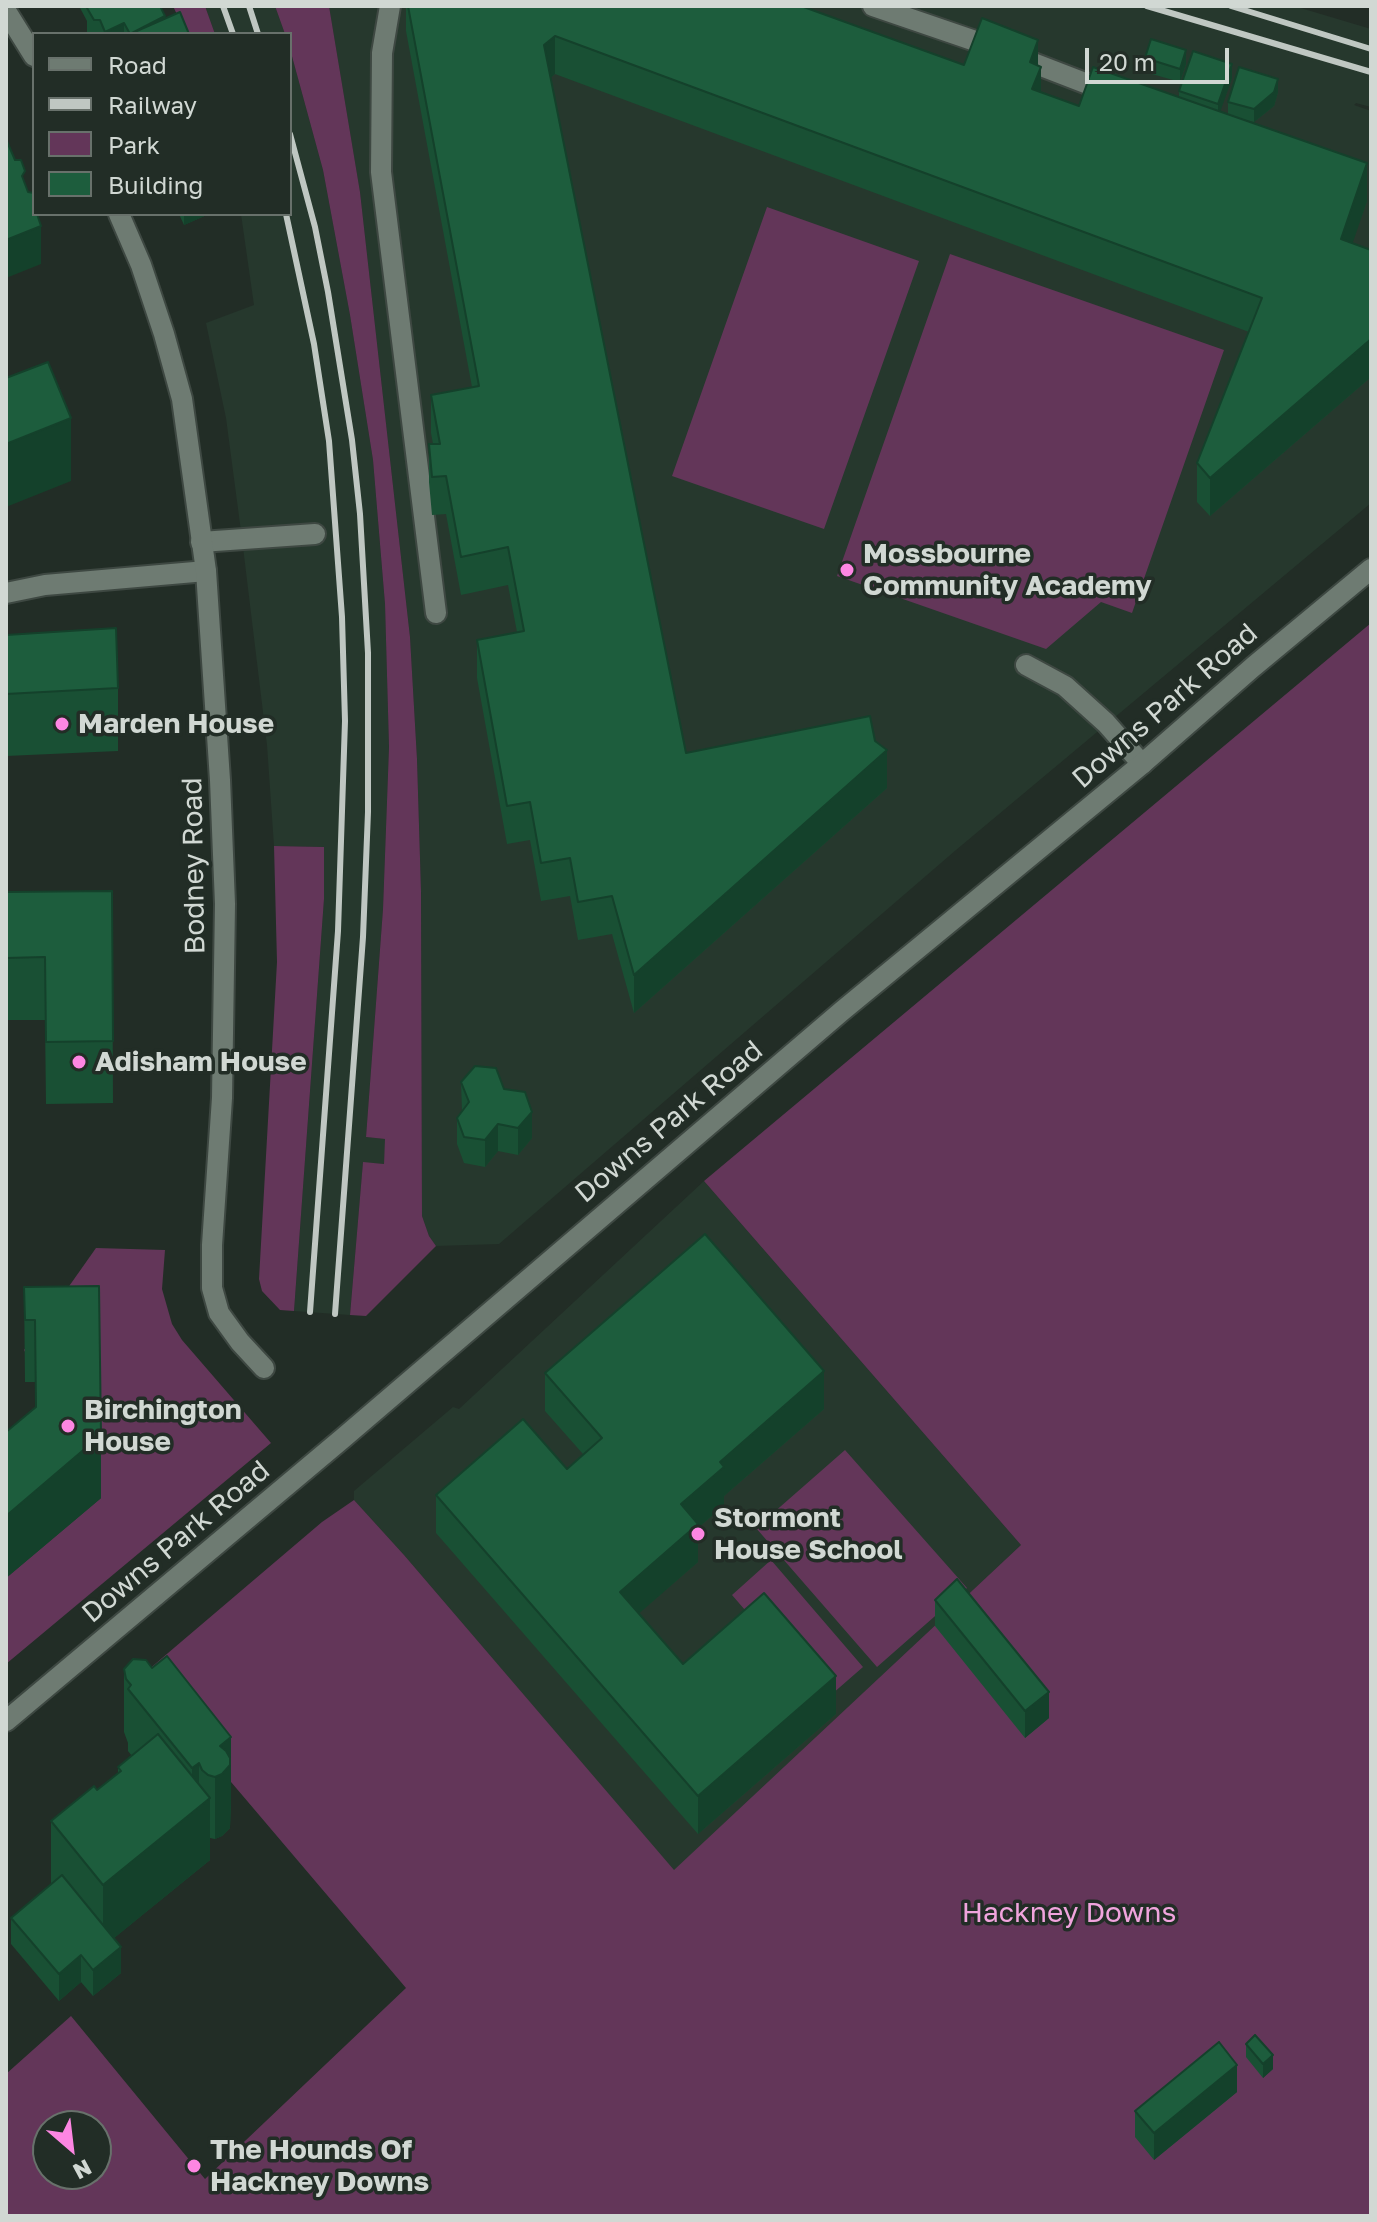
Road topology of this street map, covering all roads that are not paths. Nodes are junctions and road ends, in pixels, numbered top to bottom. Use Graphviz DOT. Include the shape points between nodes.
graph roads {
  1 [pos="390,6"];
  2 [pos="873,6"];
  3 [pos="6,11"];
  4 [pos="32,53"];
  5 [pos="1133,100"];
  6 [pos="120,216"];
  7 [pos="315,534"];
  8 [pos="201,542"];
  9 [pos="1371,569"];
  10 [pos="206,571"];
  11 [pos="6,593"];
  12 [pos="436,613"];
  13 [pos="1026,665"];
  14 [pos="1142,764"];
  15 [pos="264,1368"];
  16 [pos="6,1721"];
  1 -- 12 [label="street" via="382,53 381,172"];
  2 -- 5 [label="street"];
  3 -- 4 [label="street"];
  6 -- 8 [label="street, Bodney Road" via="141,265 182,399"];
  7 -- 8 [label="street"];
  8 -- 10 [label="street, Bodney Road"];
  9 -- 14 [label="street, Downs Park Road"];
  10 -- 11 [label="street"];
  10 -- 15 [label="street, Bodney Road" via="225,904 212,1288 219,1313"];
  13 -- 14 [label="street" via="1065,686"];
  14 -- 16 [label="street, Downs Park Road" via="842,1011"];
}
